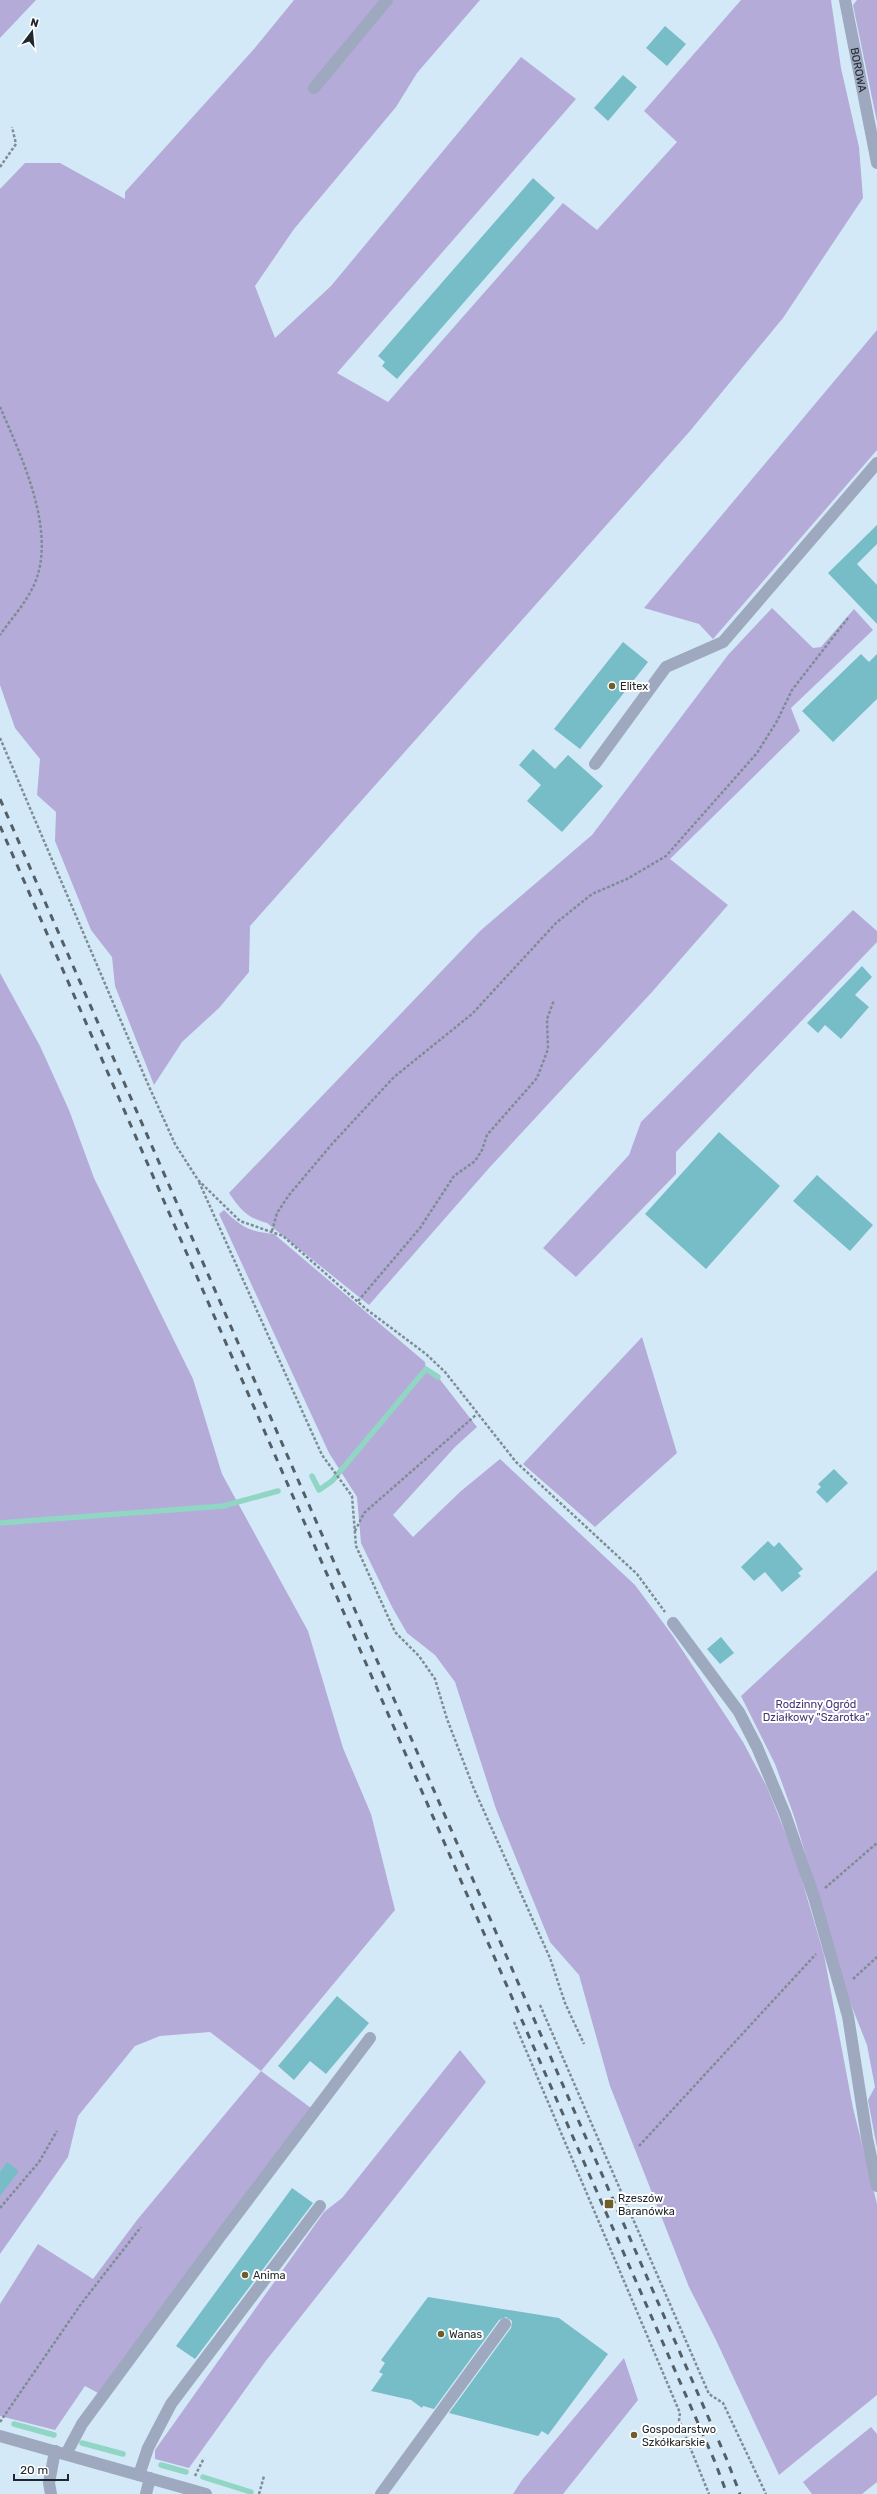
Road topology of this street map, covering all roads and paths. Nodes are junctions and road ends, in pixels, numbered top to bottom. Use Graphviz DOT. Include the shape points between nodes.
graph roads {
  1 [pos="386,0"];
  2 [pos="845,0"];
  3 [pos="314,88"];
  4 [pos="12,127"];
  5 [pos="877,163"];
  6 [pos="0,167"];
  7 [pos="0,407"];
  8 [pos="877,463"];
  9 [pos="848,618"];
  10 [pos="0,635"];
  11 [pos="0,738"];
  12 [pos="595,764"];
  13 [pos="554,1000"];
  14 [pos="198,1180"];
  15 [pos="272,1231"];
  16 [pos="358,1301"];
  17 [pos="477,1414"];
  18 [pos="355,1531"];
  19 [pos="672,1623"];
  20 [pos="877,1843"];
  21 [pos="814,1897"];
  22 [pos="828,1946"];
  23 [pos="877,1957"];
  24 [pos="841,1990"];
  25 [pos="540,2005"];
  26 [pos="514,2022"];
  27 [pos="370,2038"];
  28 [pos="584,2044"];
  29 [pos="58,2131"];
  30 [pos="639,2146"];
  31 [pos="877,2186"];
  32 [pos="320,2206"];
  33 [pos="0,2208"];
  34 [pos="141,2227"];
  35 [pos="505,2324"];
  36 [pos="0,2423"];
  37 [pos="0,2436"];
  38 [pos="60,2453"];
  39 [pos="204,2458"];
  40 [pos="144,2476"];
  41 [pos="264,2476"];
  42 [pos="200,2493"];
  43 [pos="51,2494"];
  44 [pos="146,2494"];
  45 [pos="259,2494"];
  46 [pos="381,2494"];
  47 [pos="709,2494"];
  48 [pos="766,2494"];
  1 -- 3 [label="street"];
  2 -- 5 [label="street, BOROWA"];
  4 -- 6 [label="path" via="16,144"];
  7 -- 10 [label="path" via="18,449 41,520 41,563 33,587"];
  8 -- 12 [label="street" via="723,642 666,668"];
  9 -- 15 [label="path" via="792,690 757,753 666,856 627,879 592,894 556,924 472,1014 394,1077 289,1195 277,1213"];
  11 -- 14 [label="path" via="147,1082 175,1144"];
  13 -- 16 [label="path" via="547,1019 548,1050 537,1078 487,1135 475,1161 454,1176 420,1228"];
  14 -- 15 [label="path" via="240,1221"];
  14 -- 18 [label="path" via="322,1455 352,1496"];
  15 -- 16 [label="path" via="283,1236"];
  16 -- 17 [label="path" via="445,1372"];
  17 -- 18 [label="path" via="364,1513"];
  17 -- 19 [label="path" via="516,1462 637,1574"];
  18 -- 28 [label="path" via="356,1546 394,1632 419,1656 436,1679 447,1719 474,1789 550,1958 565,2003"];
  19 -- 21 [label="street" via="743,1719 785,1814"];
  20 -- 21 [label="path"];
  21 -- 22 [label="street"];
  22 -- 24 [label="street"];
  22 -- 30 [label="path" via="809,1960"];
  23 -- 24 [label="path"];
  24 -- 31 [label="street" via="848,2016"];
  25 -- 48 [label="path" via="709,2394 723,2403"];
  26 -- 47 [label="path" via="680,2413 679,2420"];
  27 -- 38 [label="street"];
  29 -- 33 [label="path" via="39,2162"];
  32 -- 40 [label="street" via="171,2404 148,2448"];
  34 -- 36 [label="path" via="81,2304"];
  35 -- 46 [label="street"];
  37 -- 38 [label="street"];
  38 -- 40 [label="street"];
  38 -- 43 [label="street" via="50,2479"];
  39 -- 42 [label="path" via="197,2469"];
  40 -- 42 [label="street"];
  40 -- 44 [label="street"];
  41 -- 45 [label="path"];
}
